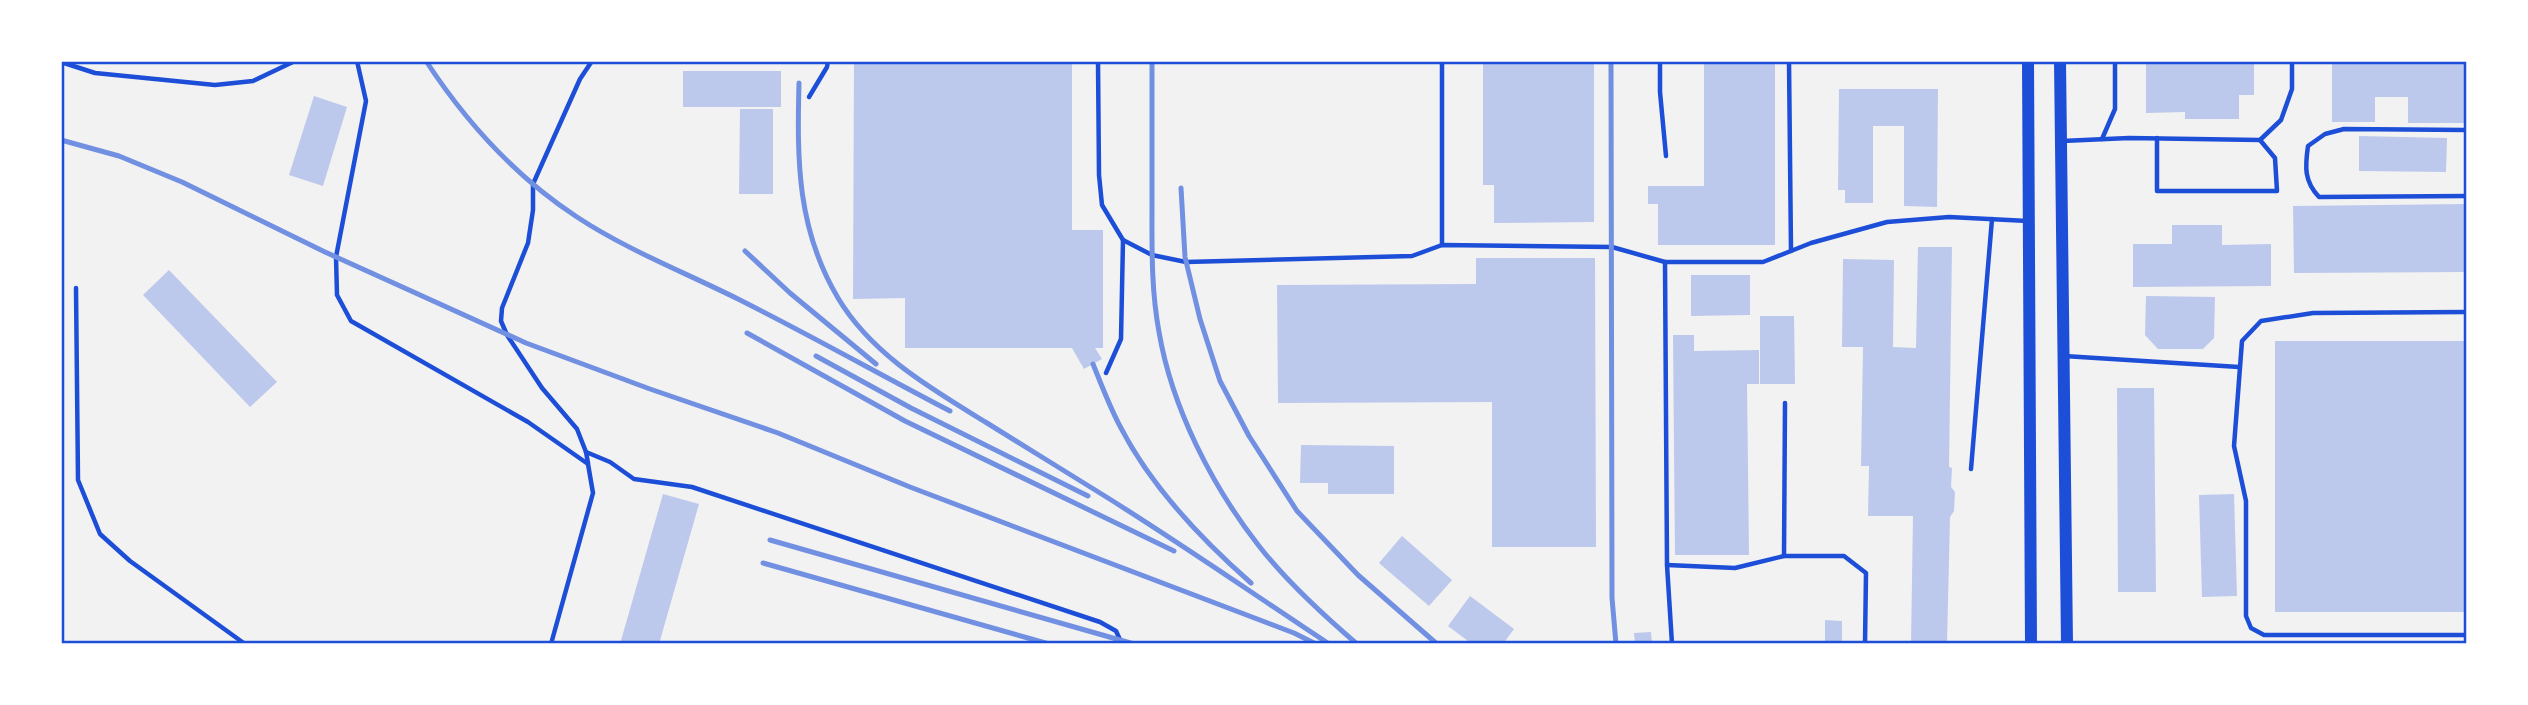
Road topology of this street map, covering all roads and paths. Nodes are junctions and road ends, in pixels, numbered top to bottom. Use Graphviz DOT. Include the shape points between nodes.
graph roads {
  1 [pos="295,61"];
  2 [pos="357,61"];
  3 [pos="592,61"];
  4 [pos="828,61"];
  5 [pos="1098,61"];
  6 [pos="1442,61"];
  7 [pos="1660,61"];
  8 [pos="1789,61"];
  9 [pos="2028,61"];
  10 [pos="2060,61"];
  11 [pos="2115,61"];
  12 [pos="2292,61"];
  13 [pos="61,62"];
  14 [pos="808,97"];
  15 [pos="2467,130"];
  16 [pos="2157,138"];
  17 [pos="2102,139"];
  18 [pos="2260,140"];
  19 [pos="2061,141"];
  20 [pos="1666,156"];
  21 [pos="2467,196"];
  22 [pos="1993,219"];
  23 [pos="2029,221"];
  24 [pos="1123,240"];
  25 [pos="1442,245"];
  26 [pos="1791,251"];
  27 [pos="1665,262"];
  28 [pos="76,288"];
  29 [pos="2467,312"];
  30 [pos="2063,356"];
  31 [pos="2239,367"];
  32 [pos="1106,373"];
  33 [pos="1785,402"];
  34 [pos="586,452"];
  35 [pos="588,464"];
  36 [pos="1970,469"];
  37 [pos="1784,556"];
  38 [pos="1667,565"];
  39 [pos="2467,635"];
  40 [pos="245,644"];
  41 [pos="551,644"];
  42 [pos="1122,644"];
  43 [pos="1672,644"];
  44 [pos="1865,644"];
  45 [pos="2031,644"];
  46 [pos="2067,644"];
  1 -- 13 [label="lane" via="253,81 215,85 95,73"];
  2 -- 35 [label="lane" via="366,101 336,257 337,295 351,321 528,422"];
  3 -- 34 [label="lane" via="533,184 528,243 501,321 542,388 577,429"];
  4 -- 14 [label="lane"];
  5 -- 24 [label="lane" via="1102,205"];
  6 -- 25 [label="lane"];
  7 -- 20 [label="lane"];
  8 -- 26 [label="lane"];
  9 -- 23 [label="main road"];
  10 -- 19 [label="main road"];
  11 -- 17 [label="lane" via="2115,108"];
  12 -- 18 [label="lane" via="2292,89 2281,120"];
  15 -- 21 [label="lane" via="2344,129 2325,134 2308,146 2305,167 2309,186 2319,197"];
  16 -- 17 [label="lane"];
  16 -- 18 [label="lane"];
  16 -- 18 [label="lane" via="2157,191 2277,191 2275,158"];
  17 -- 19 [label="lane"];
  19 -- 30 [label="main road"];
  22 -- 23 [label="lane"];
  22 -- 26 [label="lane" via="1887,222"];
  22 -- 36 [label="lane"];
  23 -- 45 [label="main road"];
  24 -- 25 [label="lane" via="1152,255 1186,262 1412,256"];
  24 -- 32 [label="lane" via="1121,339"];
  25 -- 27 [label="lane" via="1612,247"];
  26 -- 27 [label="lane" via="1763,262"];
  27 -- 38 [label="lane"];
  28 -- 40 [label="lane" via="78,480 100,534"];
  29 -- 31 [label="lane" via="2313,313 2261,321 2242,341"];
  30 -- 31 [label="lane"];
  30 -- 46 [label="main road"];
  31 -- 39 [label="lane" via="2234,446 2246,501 2246,616 2251,628 2264,635"];
  33 -- 37 [label="lane"];
  34 -- 35 [label="lane"];
  34 -- 42 [label="lane" via="634,479 692,487 1100,622 1116,631"];
  35 -- 41 [label="lane" via="593,492"];
  37 -- 38 [label="lane" via="1735,568"];
  37 -- 44 [label="lane" via="1844,556 1866,573"];
  38 -- 43 [label="lane"];
}
